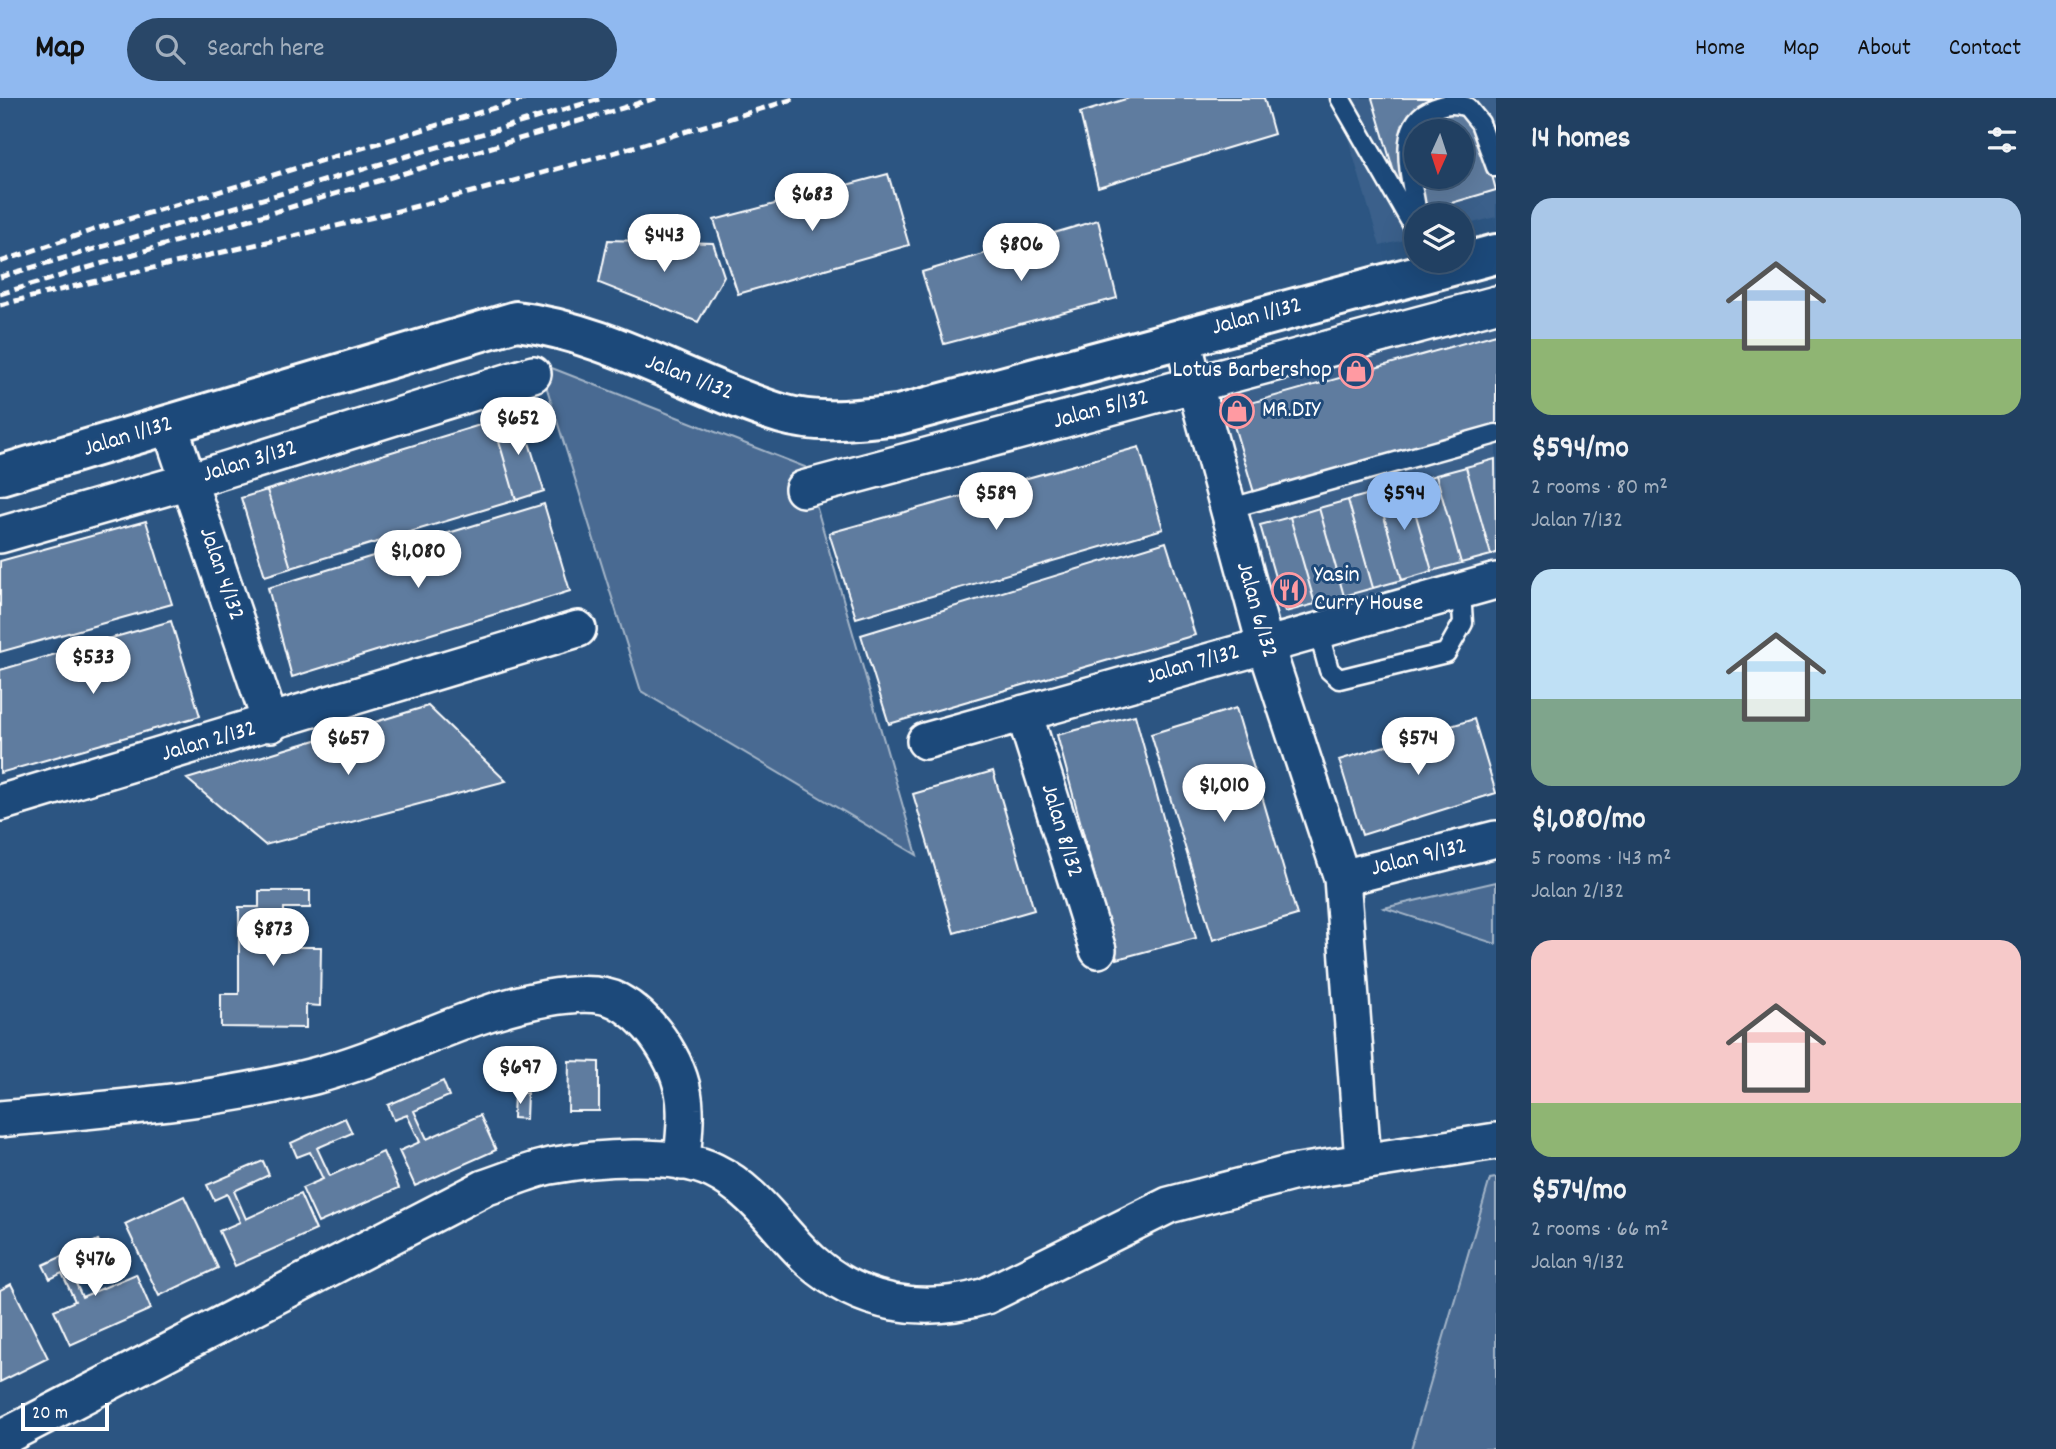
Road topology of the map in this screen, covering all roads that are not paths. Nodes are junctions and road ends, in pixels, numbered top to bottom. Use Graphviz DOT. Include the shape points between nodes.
graph roads {
  1 [pos="1340,98"];
  2 [pos="1496,167"];
  3 [pos="1416,203"];
  4 [pos="1404,210"];
  5 [pos="1496,254"];
  6 [pos="1474,258"];
  7 [pos="1410,273"];
  8 [pos="1496,304"];
  9 [pos="1182,337"];
  10 [pos="533,374"];
  11 [pos="1195,385"];
  12 [pos="169,424"];
  13 [pos="1496,434"];
  14 [pos="0,475"];
  15 [pos="189,481"];
  16 [pos="803,489"];
  17 [pos="1228,509"];
  18 [pos="0,535"];
  19 [pos="1496,581"];
  20 [pos="1461,592"];
  21 [pos="578,629"];
  22 [pos="1318,630"];
  23 [pos="1265,644"];
  24 [pos="1024,713"];
  25 [pos="271,724"];
  26 [pos="925,741"];
  27 [pos="0,803"];
  28 [pos="1496,839"];
  29 [pos="1342,878"];
  30 [pos="1098,950"];
  31 [pos="0,1119"];
  32 [pos="1496,1141"];
  33 [pos="1363,1161"];
  34 [pos="682,1162"];
  35 [pos="0,1439"];
  1 -- 4 [label="lane"];
  2 -- 3 [label="lane" via="1480,123 1467,107 1446,104 1419,114 1408,134"];
  5 -- 6 [label="street, Jalan 1/132"];
  7 -- 9 [label="street, Jalan 1/132"];
  8 -- 11 [label="street, Jalan 5/132"];
  9 -- 11 [label="street, Jalan 6/132"];
  9 -- 12 [label="street, Jalan 1/132" via="898,415 838,421 784,415 569,331 516,321"];
  10 -- 15 [label="street, Jalan 3/132"];
  11 -- 16 [label="street, Jalan 5/132"];
  11 -- 17 [label="street, Jalan 6/132"];
  12 -- 14 [label="street, Jalan 1/132"];
  12 -- 15 [label="street, Jalan 4/132"];
  13 -- 17 [label="lane"];
  15 -- 18 [label="street, Jalan 3/132"];
  15 -- 25 [label="street, Jalan 4/132"];
  17 -- 23 [label="street, Jalan 6/132"];
  19 -- 20 [label="street, Jalan 7/132"];
  20 -- 22 [label="street, Jalan 7/132"];
  20 -- 22 [label="lane" via="1463,623 1446,653 1339,679 1329,670"];
  21 -- 25 [label="street, Jalan 2/132"];
  22 -- 23 [label="street, Jalan 7/132"];
  23 -- 24 [label="street, Jalan 7/132"];
  23 -- 29 [label="street, Jalan 6/132"];
  24 -- 26 [label="street, Jalan 7/132"];
  24 -- 30 [label="street, Jalan 8/132"];
  25 -- 27 [label="street, Jalan 2/132"];
  28 -- 29 [label="street, Jalan 9/132"];
  29 -- 33 [label="street, Jalan 6/132"];
  31 -- 34 [label="street" via="250,1091 317,1075 502,1008 571,994 616,1000 653,1028 672,1062 685,1107"];
  32 -- 33 [label="street"];
  33 -- 34 [label="street" via="1292,1173 1169,1205 986,1296 957,1305 921,1308 862,1296 812,1262 768,1211 736,1186 714,1170"];
  34 -- 35 [label="street" via="632,1158 550,1166 484,1188"];
}
